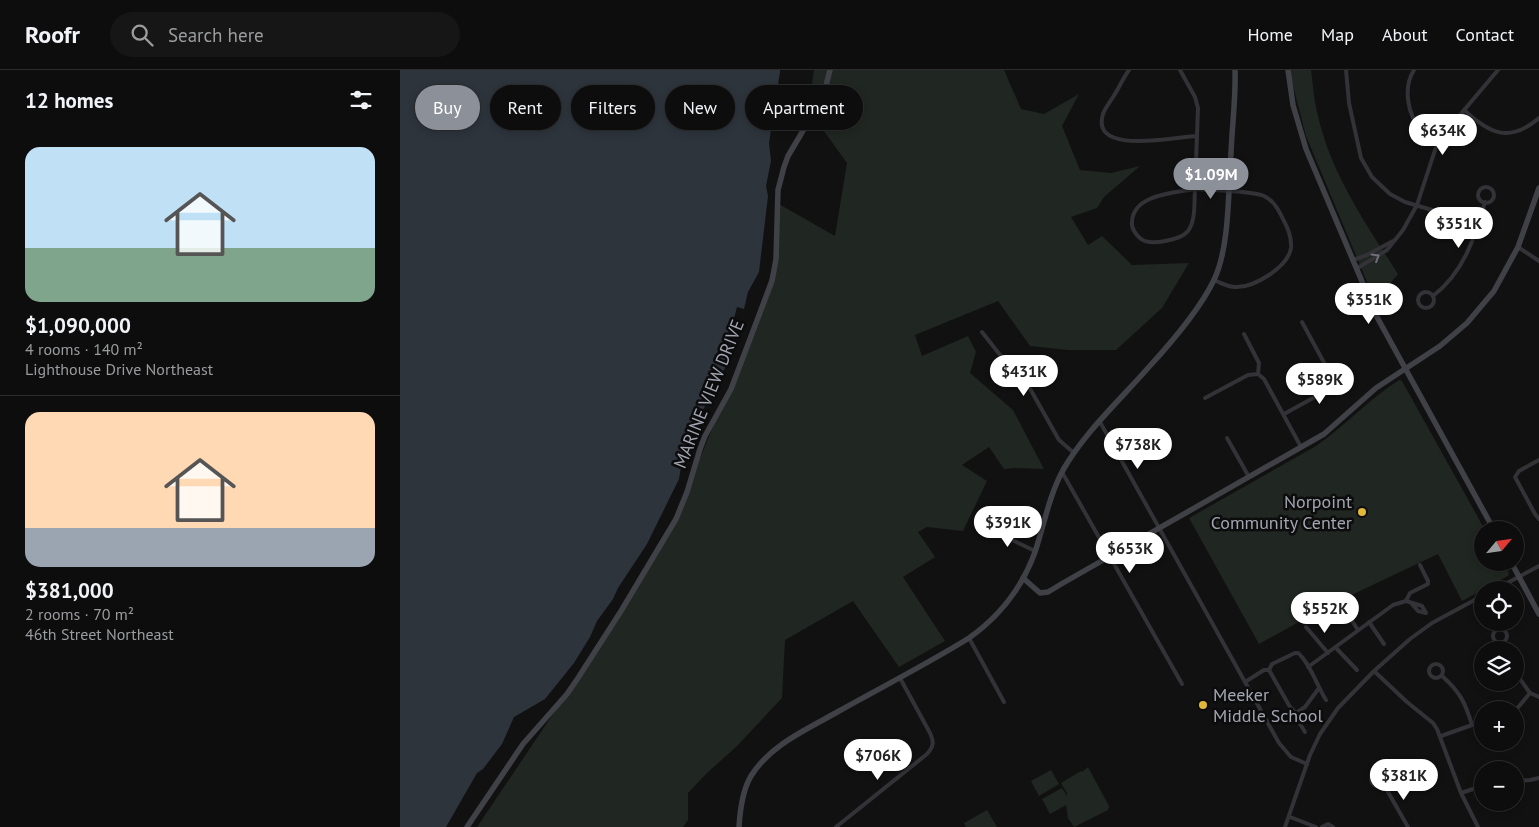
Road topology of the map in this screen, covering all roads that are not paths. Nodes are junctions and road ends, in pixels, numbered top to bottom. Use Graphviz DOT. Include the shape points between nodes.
graph roads {
  1 [pos="830,70"];
  2 [pos="1129,70"];
  3 [pos="1180,70"];
  4 [pos="1235,70"];
  5 [pos="1288,70"];
  6 [pos="1346,70"];
  7 [pos="1414,70"];
  8 [pos="1498,70"];
  9 [pos="1121,71"];
  10 [pos="1125,75"];
  11 [pos="1464,110"];
  12 [pos="1539,118"];
  13 [pos="1197,136"];
  14 [pos="1438,141"];
  15 [pos="1539,188"];
  16 [pos="1195,189"];
  17 [pos="1228,192"];
  18 [pos="1485,202"];
  19 [pos="1417,204"];
  20 [pos="1479,224"];
  21 [pos="1393,241"];
  22 [pos="1518,246"];
  23 [pos="1353,260"];
  24 [pos="1539,261"];
  25 [pos="1356,269"];
  26 [pos="1214,280"];
  27 [pos="1432,296"];
  28 [pos="1302,322"];
  29 [pos="982,332"];
  30 [pos="1244,334"];
  31 [pos="1405,369"];
  32 [pos="1258,374"];
  33 [pos="1206,398"];
  34 [pos="1284,414"];
  35 [pos="1100,422"];
  36 [pos="1227,438"];
  37 [pos="1301,447"];
  38 [pos="1074,453"];
  39 [pos="1539,460"];
  40 [pos="1062,472"];
  41 [pos="1249,477"];
  42 [pos="1539,519"];
  43 [pos="1489,521"];
  44 [pos="995,526"];
  45 [pos="1160,528"];
  46 [pos="1035,551"];
  47 [pos="1110,556"];
  48 [pos="1420,565"];
  49 [pos="1539,566"];
  50 [pos="1516,571"];
  51 [pos="1519,577"];
  52 [pos="1023,578"];
  53 [pos="1511,581"];
  54 [pos="1474,600"];
  55 [pos="1406,601"];
  56 [pos="1342,607"];
  57 [pos="1539,614"];
  58 [pos="1369,622"];
  59 [pos="1432,624"];
  60 [pos="1306,626"];
  61 [pos="1358,630"];
  62 [pos="969,638"];
  63 [pos="1384,644"];
  64 [pos="1336,648"];
  65 [pos="1328,653"];
  66 [pos="1308,667"];
  67 [pos="1269,670"];
  68 [pos="1358,670"];
  69 [pos="1374,671"];
  70 [pos="1442,676"];
  71 [pos="900,678"];
  72 [pos="1244,682"];
  73 [pos="1182,684"];
  74 [pos="1524,685"];
  75 [pos="1319,688"];
  76 [pos="1530,693"];
  77 [pos="1539,697"];
  78 [pos="1326,700"];
  79 [pos="1523,701"];
  80 [pos="1004,702"];
  81 [pos="1296,713"];
  82 [pos="1472,725"];
  83 [pos="1304,732"];
  84 [pos="1441,736"];
  85 [pos="1307,764"];
  86 [pos="1539,778"];
  87 [pos="1524,780"];
  88 [pos="1384,785"];
  89 [pos="1474,789"];
  90 [pos="1461,793"];
  91 [pos="1290,816"];
  92 [pos="467,827"];
  93 [pos="739,827"];
  94 [pos="836,827"];
  95 [pos="1285,827"];
  96 [pos="1316,827"];
  97 [pos="1322,827"];
  98 [pos="1333,827"];
  99 [pos="1408,827"];
  100 [pos="1478,827"];
  1 -- 92 [label="street, MARINE VIEW DRIVE" via="823,97 788,156 780,182 772,281 732,388 705,436 676,519 578,678 523,744"];
  2 -- 10 [label="street"];
  3 -- 13 [label="street" via="1198,105"];
  4 -- 17 [label="street"];
  5 -- 23 [label="street" via="1293,105 1306,149"];
  6 -- 19 [label="street" via="1349,103 1365,166 1390,194"];
  7 -- 14 [label="street" via="1408,92 1412,115 1421,129"];
  8 -- 11 [label="street"];
  9 -- 10 [label="street"];
  10 -- 13 [label="street" via="1103,114 1107,134 1117,139 1145,141"];
  11 -- 12 [label="street" via="1486,128 1499,132 1518,131"];
  11 -- 14 [label="street"];
  13 -- 16 [label="street"];
  14 -- 19 [label="street"];
  15 -- 22 [label="street"];
  16 -- 16 [label="street" via="1144,202 1133,215 1134,232 1141,240 1149,241 1173,240 1185,234 1192,222"];
  16 -- 17 [label="street"];
  17 -- 26 [label="street" via="1224,243"];
  17 -- 26 [label="street" via="1257,194 1276,205 1289,229 1291,248 1280,267 1250,284 1234,288"];
  18 -- 18 [label="street" via="1478,193 1488,187 1494,192 1494,197"];
  18 -- 20 [label="street"];
  19 -- 20 [label="street"];
  19 -- 21 [label="street"];
  20 -- 27 [label="street" via="1460,266"];
  21 -- 23 [label="street"];
  25 -- 21 [label="street, one-way" via="1387,250"];
  22 -- 24 [label="street"];
  22 -- 31 [label="street" via="1498,285 1478,312 1440,346"];
  23 -- 25 [label="street"];
  25 -- 31 [label="street"];
  26 -- 35 [label="street" via="1180,330"];
  27 -- 27 [label="street" via="1422,294 1419,305 1424,308 1431,306"];
  28 -- 34 [label="street" via="1328,370 1329,386"];
  29 -- 38 [label="street" via="1004,360 1024,378 1058,440"];
  30 -- 32 [label="street" via="1259,363"];
  31 -- 37 [label="street" via="1376,388 1324,434"];
  31 -- 43 [label="street"];
  32 -- 33 [label="street" via="1248,375"];
  32 -- 34 [label="street"];
  34 -- 37 [label="street"];
  35 -- 38 [label="street"];
  35 -- 45 [label="street"];
  36 -- 41 [label="street"];
  37 -- 41 [label="street"];
  38 -- 40 [label="street"];
  39 -- 42 [label="street" via="1519,471 1516,477"];
  40 -- 46 [label="street"];
  40 -- 47 [label="street"];
  41 -- 45 [label="street"];
  44 -- 46 [label="street" via="1008,538"];
  45 -- 47 [label="street"];
  45 -- 72 [label="street"];
  46 -- 52 [label="street"];
  47 -- 52 [label="street" via="1044,593 1036,591"];
  47 -- 73 [label="street"];
  48 -- 55 [label="street" via="1428,584 1410,593"];
  49 -- 51 [label="street"];
  50 -- 51 [label="street"];
  51 -- 53 [label="street"];
  51 -- 57 [label="street"];
  52 -- 62 [label="street" via="1002,609"];
  54 -- 59 [label="street"];
  55 -- 58 [label="street" via="1387,608"];
  55 -- 59 [label="street" via="1426,613"];
  56 -- 61 [label="street"];
  58 -- 61 [label="street"];
  58 -- 63 [label="street"];
  59 -- 69 [label="street"];
  60 -- 65 [label="street"];
  61 -- 64 [label="street"];
  62 -- 71 [label="street"];
  62 -- 80 [label="street"];
  64 -- 65 [label="street"];
  64 -- 68 [label="street"];
  65 -- 66 [label="street"];
  66 -- 67 [label="street" via="1295,653 1274,663"];
  66 -- 75 [label="street"];
  67 -- 72 [label="street"];
  67 -- 81 [label="street"];
  69 -- 84 [label="street" via="1433,723"];
  69 -- 85 [label="street" via="1330,717"];
  70 -- 82 [label="street" via="1463,700"];
  71 -- 93 [label="street" via="768,754 746,785"];
  71 -- 94 [label="street" via="930,733 933,746 921,760"];
  72 -- 85 [label="street" via="1279,743 1291,757"];
  74 -- 76 [label="street"];
  75 -- 78 [label="street"];
  75 -- 81 [label="street" via="1305,707"];
  76 -- 77 [label="street"];
  76 -- 79 [label="street"];
  81 -- 83 [label="street"];
  82 -- 84 [label="street"];
  84 -- 90 [label="street"];
  85 -- 91 [label="street"];
  86 -- 87 [label="street"];
  88 -- 88 [label="street" via="1386,774 1374,772 1373,783"];
  88 -- 99 [label="street"];
  89 -- 90 [label="street"];
  90 -- 100 [label="street"];
  91 -- 95 [label="street"];
  91 -- 96 [label="street"];
  97 -- 98 [label="street" via="1328,824"];
}
